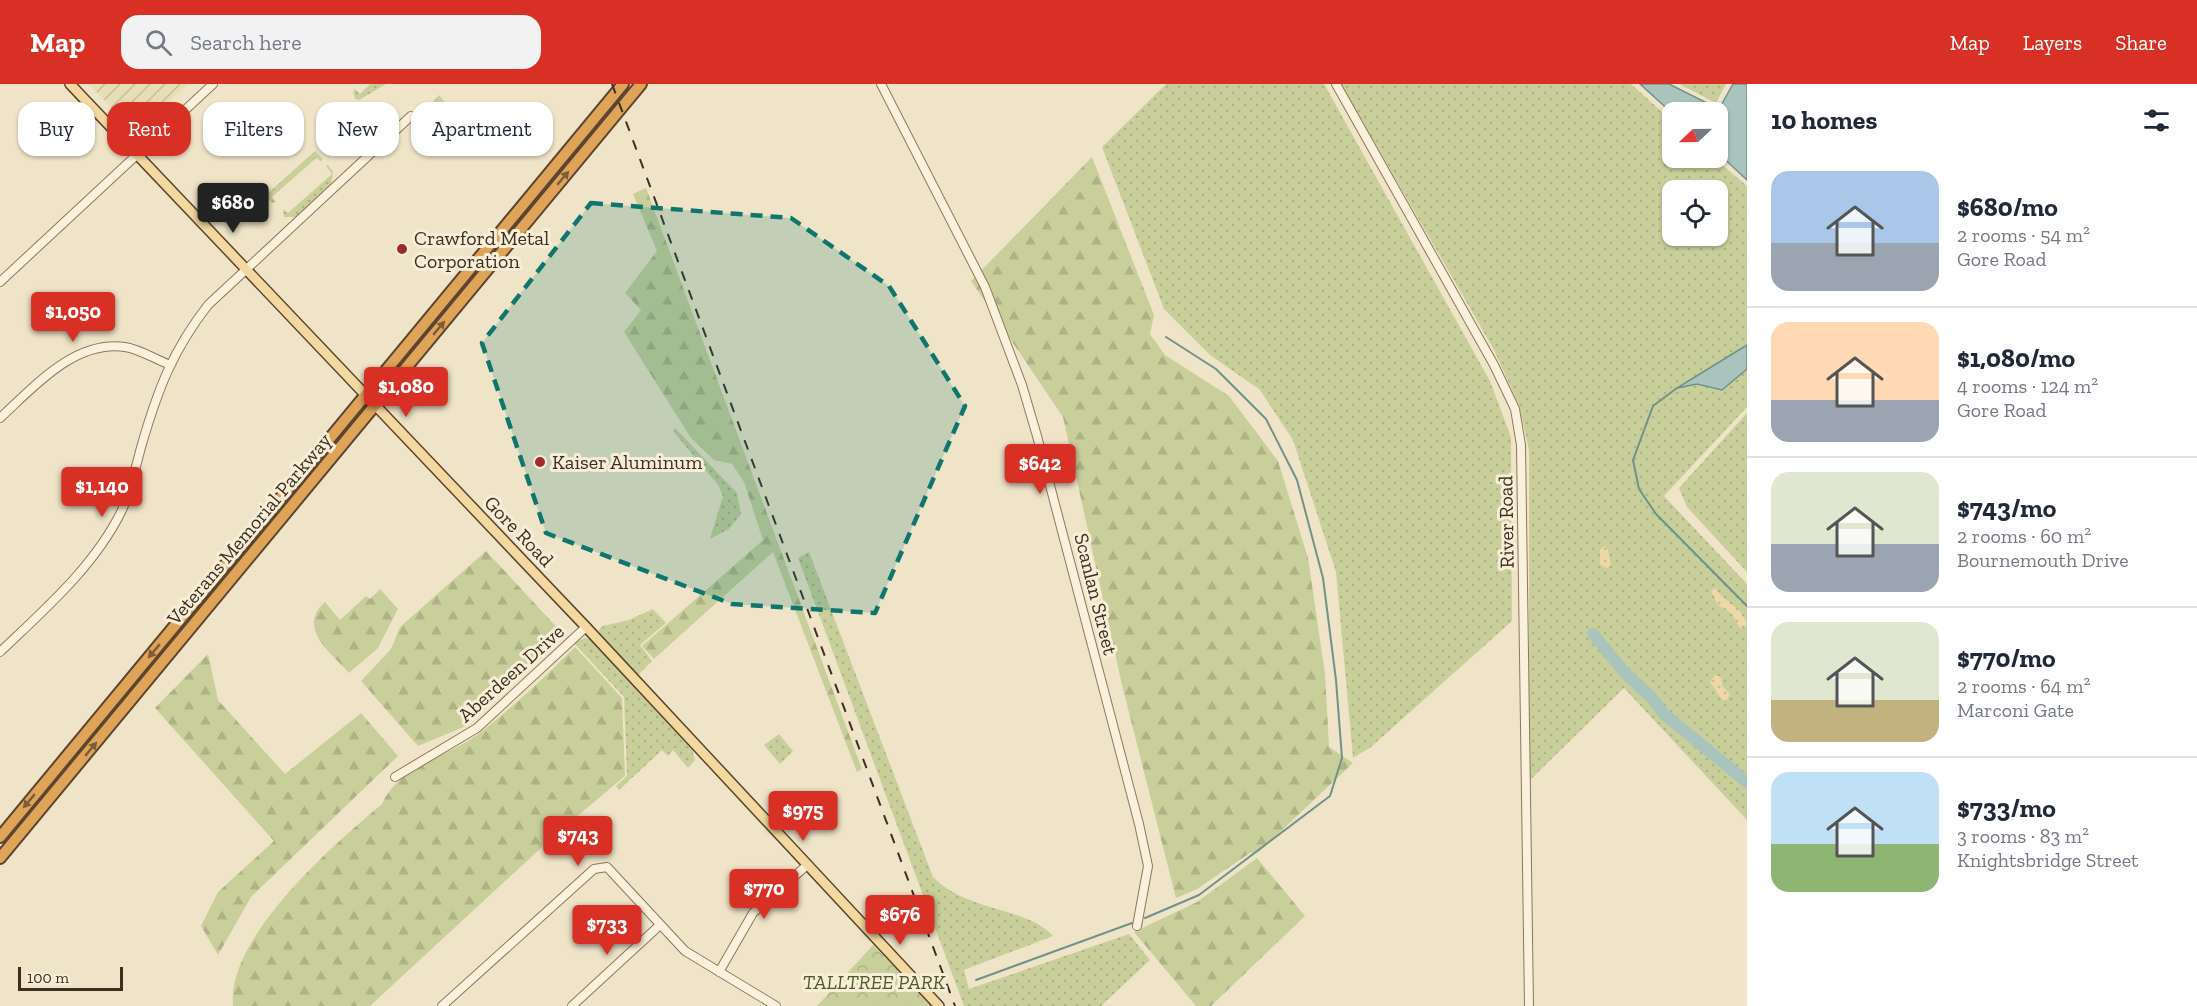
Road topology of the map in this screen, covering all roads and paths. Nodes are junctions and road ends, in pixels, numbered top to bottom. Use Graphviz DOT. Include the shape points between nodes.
graph roads {
  1 [pos="70,84"];
  2 [pos="213,84"];
  3 [pos="623,84"];
  4 [pos="641,84"];
  5 [pos="881,84"];
  6 [pos="1336,84"];
  7 [pos="191,105"];
  8 [pos="411,116"];
  9 [pos="107,122"];
  10 [pos="137,156"];
  11 [pos="141,156"];
  12 [pos="247,269"];
  13 [pos="0,282"];
  14 [pos="168,364"];
  15 [pos="365,396"];
  16 [pos="375,405"];
  17 [pos="0,418"];
  18 [pos="586,627"];
  19 [pos="0,652"];
  20 [pos="395,777"];
  21 [pos="0,837"];
  22 [pos="0,858"];
  23 [pos="806,866"];
  24 [pos="660,925"];
  25 [pos="1137,926"];
  26 [pos="719,972"];
  27 [pos="442,1006"];
  28 [pos="572,1006"];
  29 [pos="776,1006"];
  30 [pos="939,1006"];
  31 [pos="1528,1006"];
  1 -- 9 [label="main road, Gore Road"];
  2 -- 7 [label="street"];
  3 -- 15 [label="highway, Veterans Memorial Parkway"];
  16 -- 4 [label="highway, Veterans Memorial Parkway, one-way"];
  5 -- 25 [label="street, Scanlan Street" via="985,287 1037,436 1146,855 1148,866"];
  6 -- 31 [label="street, River Road" via="1475,330 1515,409 1521,465"];
  8 -- 12 [label="street"];
  10 -- 13 [label="street"];
  11 -- 12 [label="main road, Gore Road"];
  12 -- 14 [label="street" via="208,305 184,335"];
  12 -- 15 [label="main road, Gore Road"];
  14 -- 17 [label="street" via="127,347 105,346 84,351 50,372"];
  14 -- 19 [label="street" via="122,510 94,554"];
  15 -- 16 [label="main road, Gore Road"];
  15 -- 21 [label="highway, Veterans Memorial Parkway, one-way"];
  16 -- 18 [label="main road, Gore Road"];
  22 -- 16 [label="highway, Veterans Memorial Parkway, one-way"];
  18 -- 20 [label="street, Aberdeen Drive" via="477,728"];
  18 -- 23 [label="main road, Gore Road"];
  23 -- 26 [label="street" via="753,913"];
  23 -- 30 [label="main road, Gore Road"];
  24 -- 26 [label="street" via="686,951"];
  24 -- 27 [label="street" via="607,867 594,869"];
  24 -- 28 [label="street"];
  26 -- 29 [label="street"];
}
